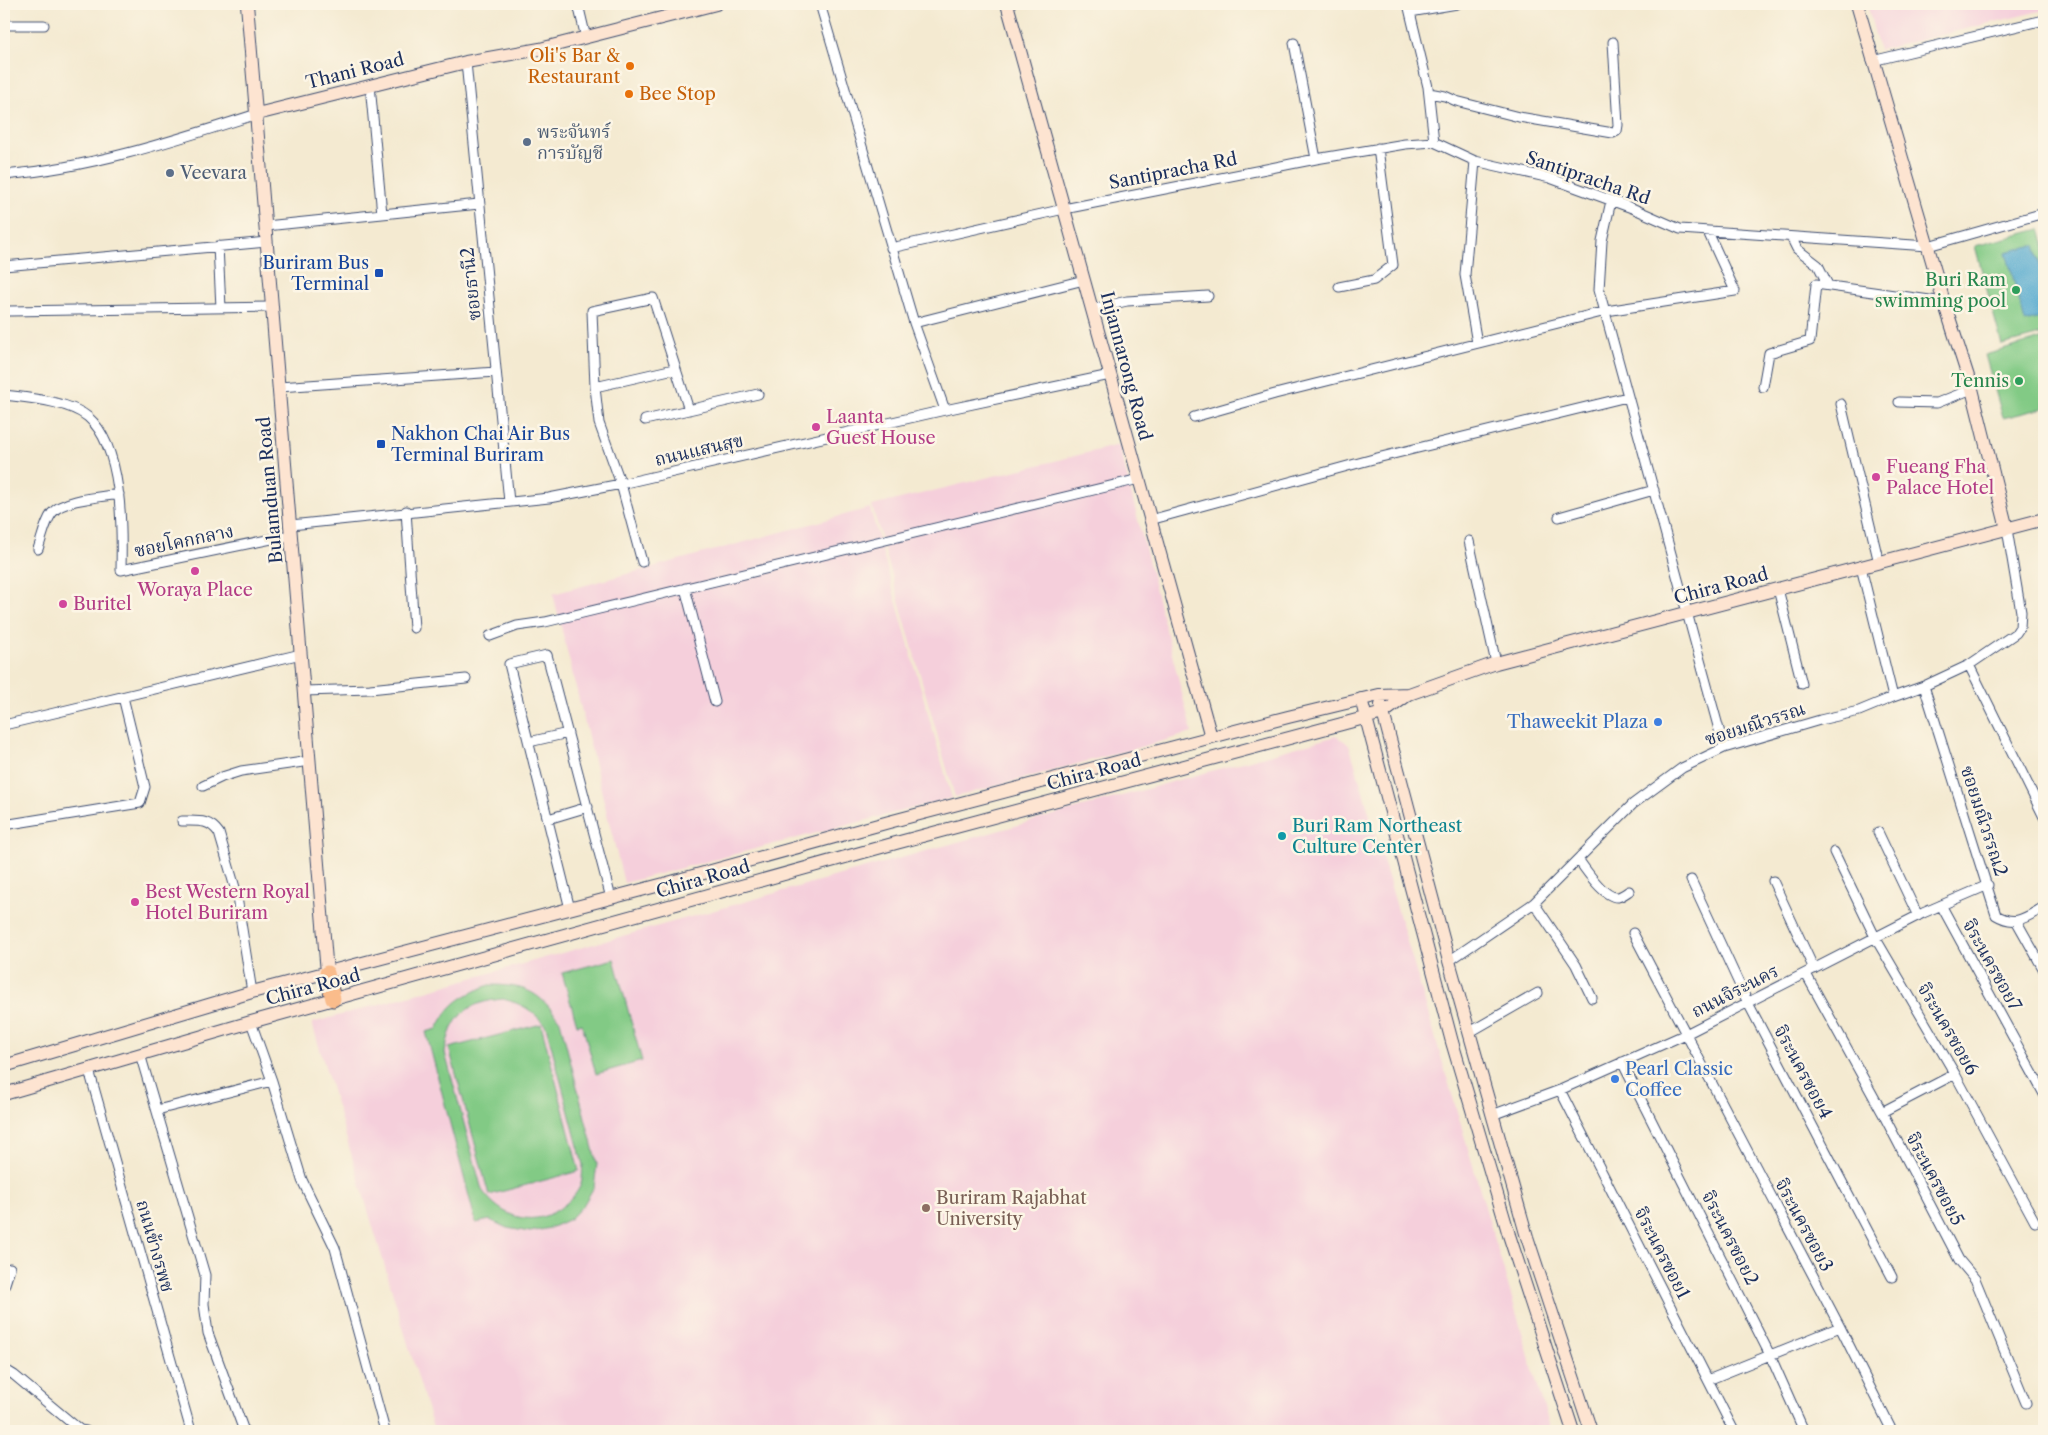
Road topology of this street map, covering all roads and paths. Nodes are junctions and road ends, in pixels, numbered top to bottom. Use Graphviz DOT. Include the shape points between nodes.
graph roads {
  1 [pos="248,4"];
  2 [pos="578,4"];
  3 [pos="716,4"];
  4 [pos="820,4"];
  5 [pos="1007,4"];
  6 [pos="1457,4"];
  7 [pos="1857,4"];
  8 [pos="1409,8"];
  9 [pos="2044,20"];
  10 [pos="4,25"];
  11 [pos="44,26"];
  12 [pos="586,38"];
  13 [pos="1613,42"];
  14 [pos="1294,43"];
  15 [pos="1872,61"];
  16 [pos="466,62"];
  17 [pos="370,86"];
  18 [pos="1429,94"];
  19 [pos="256,114"];
  20 [pos="1434,142"];
  21 [pos="1378,148"];
  22 [pos="1316,159"];
  23 [pos="1475,161"];
  24 [pos="4,175"];
  25 [pos="1611,201"];
  26 [pos="479,204"];
  27 [pos="1064,208"];
  28 [pos="382,214"];
  29 [pos="2044,214"];
  30 [pos="266,226"];
  31 [pos="1708,232"];
  32 [pos="1791,237"];
  33 [pos="267,242"];
  34 [pos="218,246"];
  35 [pos="1928,246"];
  36 [pos="891,248"];
  37 [pos="4,266"];
  38 [pos="1084,280"];
  39 [pos="1828,285"];
  40 [pos="1339,287"];
  41 [pos="1208,296"];
  42 [pos="1944,302"];
  43 [pos="272,307"];
  44 [pos="221,308"];
  45 [pos="1092,309"];
  46 [pos="9,311"];
  47 [pos="1606,311"];
  48 [pos="914,323"];
  49 [pos="1477,343"];
  50 [pos="674,369"];
  51 [pos="496,372"];
  52 [pos="1110,375"];
  53 [pos="595,387"];
  54 [pos="1763,387"];
  55 [pos="279,388"];
  56 [pos="1972,389"];
  57 [pos="758,394"];
  58 [pos="4,395"];
  59 [pos="1627,397"];
  60 [pos="1899,402"];
  61 [pos="1842,404"];
  62 [pos="688,410"];
  63 [pos="945,410"];
  64 [pos="1194,417"];
  65 [pos="645,420"];
  66 [pos="1139,480"];
  67 [pos="621,484"];
  68 [pos="1654,490"];
  69 [pos="119,494"];
  70 [pos="509,502"];
  71 [pos="406,511"];
  72 [pos="1559,517"];
  73 [pos="2044,519"];
  74 [pos="1150,520"];
  75 [pos="2007,529"];
  76 [pos="291,530"];
  77 [pos="1469,541"];
  78 [pos="38,549"];
  79 [pos="642,562"];
  80 [pos="1879,562"];
  81 [pos="1862,567"];
  82 [pos="685,588"];
  83 [pos="1778,589"];
  84 [pos="1687,613"];
  85 [pos="414,628"];
  86 [pos="490,636"];
  87 [pos="301,654"];
  88 [pos="1496,664"];
  89 [pos="1969,665"];
  90 [pos="466,679"];
  91 [pos="1802,684"];
  92 [pos="1924,686"];
  93 [pos="304,691"];
  94 [pos="1409,694"];
  95 [pos="1379,695"];
  96 [pos="124,697"];
  97 [pos="1893,697"];
  98 [pos="1361,699"];
  99 [pos="715,702"];
  100 [pos="1383,713"];
  101 [pos="1366,718"];
  102 [pos="4,725"];
  103 [pos="568,733"];
  104 [pos="1211,738"];
  105 [pos="529,742"];
  106 [pos="1724,748"];
  107 [pos="310,761"];
  108 [pos="203,786"];
  109 [pos="588,807"];
  110 [pos="2044,817"];
  111 [pos="548,819"];
  112 [pos="182,821"];
  113 [pos="4,822"];
  114 [pos="889,822"];
  115 [pos="867,828"];
  116 [pos="1878,832"];
  117 [pos="896,843"];
  118 [pos="874,849"];
  119 [pos="1834,852"];
  120 [pos="1578,859"];
  121 [pos="1691,880"];
  122 [pos="1773,881"];
  123 [pos="1988,885"];
  124 [pos="1629,891"];
  125 [pos="612,898"];
  126 [pos="1534,903"];
  127 [pos="1941,905"];
  128 [pos="2044,907"];
  129 [pos="570,909"];
  130 [pos="1918,916"];
  131 [pos="2017,922"];
  132 [pos="1633,933"];
  133 [pos="1876,939"];
  134 [pos="1449,960"];
  135 [pos="2044,970"];
  136 [pos="1810,972"];
  137 [pos="328,973"];
  138 [pos="252,992"];
  139 [pos="1538,993"];
  140 [pos="1592,998"];
  141 [pos="333,999"];
  142 [pos="1748,1003"];
  143 [pos="252,1022"];
  144 [pos="1470,1032"];
  145 [pos="1686,1034"];
  146 [pos="140,1054"];
  147 [pos="1622,1062"];
  148 [pos="4,1066"];
  149 [pos="89,1070"];
  150 [pos="1955,1074"];
  151 [pos="272,1081"];
  152 [pos="1560,1090"];
  153 [pos="4,1094"];
  154 [pos="2044,1094"];
  155 [pos="157,1110"];
  156 [pos="1882,1112"];
  157 [pos="1492,1114"];
  158 [pos="2035,1222"];
  159 [pos="10,1268"];
  160 [pos="1892,1276"];
  161 [pos="4,1287"];
  162 [pos="1840,1327"];
  163 [pos="1770,1355"];
  164 [pos="4,1369"];
  165 [pos="1708,1380"];
  166 [pos="2026,1403"];
  167 [pos="82,1431"];
  168 [pos="191,1431"];
  169 [pos="244,1431"];
  170 [pos="385,1431"];
  171 [pos="1573,1431"];
  172 [pos="1591,1431"];
  173 [pos="1734,1431"];
  174 [pos="1804,1431"];
  175 [pos="1892,1431"];
  1 -- 19 [label="main road, Bulamduan Road"];
  2 -- 12 [label="street"];
  3 -- 12 [label="main road, Thani Road"];
  4 -- 36 [label="street"];
  5 -- 27 [label="main road, Injannarong Road"];
  6 -- 8 [label="street"];
  7 -- 15 [label="main road"];
  8 -- 18 [label="street"];
  9 -- 15 [label="street"];
  10 -- 11 [label="street"];
  12 -- 16 [label="main road, Thani Road"];
  13 -- 18 [label="street" via="1618,125 1613,133 1518,117"];
  14 -- 22 [label="street"];
  15 -- 35 [label="main road"];
  16 -- 17 [label="main road, Thani Road"];
  16 -- 26 [label="street, ซอยธานี2"];
  17 -- 19 [label="main road, Thani Road"];
  17 -- 28 [label="street"];
  18 -- 20 [label="street"];
  19 -- 24 [label="street, Thani Road" via="95,162 36,173"];
  19 -- 30 [label="main road, Bulamduan Road"];
  20 -- 21 [label="street, Santipracha Rd"];
  20 -- 23 [label="street, Santipracha Rd"];
  21 -- 22 [label="street, Santipracha Rd"];
  21 -- 40 [label="street" via="1393,265 1374,280"];
  22 -- 27 [label="street, Santipracha Rd"];
  23 -- 25 [label="street, Santipracha Rd" via="1550,178"];
  23 -- 49 [label="street" via="1465,275"];
  25 -- 31 [label="street, Santipracha Rd" via="1680,229"];
  25 -- 47 [label="street" via="1602,241 1599,290"];
  26 -- 28 [label="street"];
  26 -- 51 [label="street, ซอยธานี2"];
  27 -- 36 [label="street, Santipracha Rd"];
  27 -- 38 [label="main road, Injannarong Road"];
  28 -- 30 [label="street"];
  29 -- 35 [label="street, Santipracha Rd"];
  30 -- 33 [label="main road, Bulamduan Road"];
  31 -- 32 [label="street, Santipracha Rd"];
  31 -- 47 [label="street" via="1735,291"];
  32 -- 35 [label="street, Santipracha Rd"];
  32 -- 39 [label="street" via="1797,249 1818,265"];
  33 -- 34 [label="street"];
  33 -- 43 [label="main road, Bulamduan Road"];
  34 -- 37 [label="street"];
  34 -- 44 [label="street"];
  35 -- 42 [label="main road"];
  36 -- 48 [label="street"];
  38 -- 45 [label="main road, Injannarong Road"];
  38 -- 48 [label="street"];
  39 -- 42 [label="street"];
  39 -- 54 [label="street" via="1816,284 1810,341 1769,353"];
  41 -- 45 [label="street" via="1127,301"];
  42 -- 56 [label="main road"];
  43 -- 44 [label="street"];
  43 -- 55 [label="main road, Bulamduan Road"];
  44 -- 46 [label="street"];
  45 -- 52 [label="main road, Injannarong Road"];
  47 -- 49 [label="street"];
  47 -- 59 [label="street"];
  48 -- 63 [label="street"];
  49 -- 64 [label="street"];
  50 -- 53 [label="street"];
  50 -- 53 [label="street" via="653,298 592,311"];
  50 -- 62 [label="street"];
  51 -- 55 [label="street"];
  51 -- 70 [label="street, ซอยธานี2"];
  52 -- 63 [label="street, ถนนแสนสุข"];
  52 -- 66 [label="main road, Injannarong Road"];
  53 -- 67 [label="street" via="599,423"];
  55 -- 76 [label="main road, Bulamduan Road"];
  56 -- 60 [label="street" via="1937,403"];
  56 -- 75 [label="main road"];
  57 -- 62 [label="street"];
  58 -- 69 [label="street, ซอยโคกกลาง" via="61,404 88,417 104,439 115,464"];
  59 -- 68 [label="street"];
  59 -- 74 [label="street" via="1377,458"];
  61 -- 80 [label="street"];
  62 -- 65 [label="street"];
  63 -- 67 [label="street, ถนนแสนสุข"];
  66 -- 74 [label="main road, Injannarong Road"];
  66 -- 82 [label="street"];
  67 -- 70 [label="street, ถนนแสนสุข"];
  67 -- 79 [label="street"];
  68 -- 72 [label="street"];
  68 -- 84 [label="street"];
  69 -- 76 [label="street, ซอยโคกกลาง" via="121,570"];
  69 -- 78 [label="street" via="56,508 50,515"];
  70 -- 71 [label="street, ถนนแสนสุข"];
  71 -- 76 [label="street, ถนนแสนสุข"];
  71 -- 85 [label="street"];
  73 -- 75 [label="main road, Chira Road"];
  74 -- 104 [label="main road, Injannarong Road"];
  75 -- 80 [label="main road, Chira Road"];
  75 -- 89 [label="street, ซอยมณีวรรณ" via="2020,604 2020,627"];
  76 -- 87 [label="main road, Bulamduan Road"];
  77 -- 88 [label="street"];
  80 -- 81 [label="main road, Chira Road"];
  81 -- 83 [label="main road, Chira Road"];
  81 -- 97 [label="street"];
  82 -- 86 [label="street" via="517,626"];
  82 -- 99 [label="street"];
  83 -- 84 [label="main road, Chira Road"];
  83 -- 91 [label="street"];
  84 -- 88 [label="main road, Chira Road"];
  84 -- 106 [label="street"];
  87 -- 93 [label="main road, Bulamduan Road"];
  87 -- 96 [label="street"];
  88 -- 94 [label="main road, Chira Road"];
  89 -- 92 [label="street, ซอยมณีวรรณ"];
  89 -- 110 [label="street"];
  90 -- 93 [label="street" via="370,689"];
  92 -- 97 [label="street, ซอยมณีวรรณ"];
  92 -- 123 [label="street, ซอยมณีวรรณ2"];
  93 -- 107 [label="main road, Bulamduan Road"];
  94 -- 95 [label="main road, Chira Road"];
  94 -- 100 [label="main road, Chira Road"];
  95 -- 98 [label="main road, Chira Road"];
  95 -- 100 [label="main road"];
  96 -- 102 [label="street"];
  96 -- 113 [label="street" via="145,787 140,803 4,825"];
  97 -- 106 [label="street, ซอยมณีวรรณ" via="1859,711"];
  98 -- 101 [label="main road"];
  98 -- 104 [label="main road, Chira Road"];
  100 -- 101 [label="main road, Chira Road"];
  100 -- 134 [label="main road"];
  101 -- 117 [label="main road, Chira Road"];
  101 -- 171 [label="main road" via="1452,1042 1509,1235"];
  103 -- 105 [label="street"];
  103 -- 105 [label="street" via="547,656 509,664"];
  103 -- 109 [label="street"];
  104 -- 114 [label="main road, Chira Road"];
  105 -- 111 [label="street"];
  106 -- 120 [label="street, ซอยมณีวรรณ" via="1682,768 1633,804"];
  107 -- 108 [label="street" via="236,772"];
  107 -- 137 [label="main road, Bulamduan Road"];
  109 -- 111 [label="street"];
  109 -- 125 [label="street"];
  111 -- 129 [label="street"];
  112 -- 138 [label="street" via="205,820 220,833 236,891"];
  114 -- 115 [label="main road, Chira Road"];
  114 -- 117 [label="main road" via="883,829 884,836 890,843"];
  115 -- 118 [label="main road" via="876,831 879,838"];
  115 -- 125 [label="main road, Chira Road"];
  116 -- 130 [label="street"];
  117 -- 118 [label="main road, Chira Road"];
  118 -- 141 [label="main road, Chira Road"];
  119 -- 133 [label="street, จิระนครซอย6"];
  120 -- 124 [label="street" via="1594,881 1612,897"];
  120 -- 126 [label="street, ซอยมณีวรรณ"];
  121 -- 142 [label="street, จิระนครซอย4"];
  122 -- 136 [label="street, จิระนครซอย5"];
  123 -- 127 [label="street, ถนนจิระนคร"];
  123 -- 131 [label="street, ซอยมณีวรรณ2" via="1996,915"];
  125 -- 129 [label="main road, Chira Road"];
  126 -- 134 [label="street, ซอยมณีวรรณ"];
  126 -- 140 [label="street" via="1576,965"];
  127 -- 130 [label="street, ถนนจิระนคร"];
  127 -- 154 [label="street, จิระนครซอย7"];
  128 -- 131 [label="street"];
  129 -- 137 [label="main road, Chira Road"];
  130 -- 133 [label="street, ถนนจิระนคร"];
  131 -- 135 [label="street"];
  132 -- 145 [label="street, จิระนครซอย3"];
  133 -- 136 [label="street, ถนนจิระนคร"];
  133 -- 150 [label="street, จิระนครซอย6"];
  134 -- 144 [label="main road"];
  136 -- 142 [label="street, ถนนจิระนคร"];
  136 -- 156 [label="street, จิระนครซอย5"];
  137 -- 138 [label="main road, Chira Road"];
  137 -- 141 [label="main road"];
  138 -- 148 [label="main road, Chira Road"];
  139 -- 144 [label="street"];
  141 -- 143 [label="main road, Chira Road"];
  142 -- 145 [label="street, ถนนจิระนคร"];
  142 -- 160 [label="street, จิระนครซอย4"];
  143 -- 146 [label="main road, Chira Road"];
  143 -- 151 [label="street"];
  144 -- 157 [label="main road"];
  145 -- 147 [label="street, ถนนจิระนคร"];
  145 -- 162 [label="street, จิระนครซอย3"];
  146 -- 149 [label="main road, Chira Road"];
  146 -- 155 [label="street"];
  147 -- 152 [label="street, ถนนจิระนคร"];
  147 -- 163 [label="street, จิระนครซอย2"];
  149 -- 153 [label="main road, Chira Road"];
  149 -- 168 [label="street, ถนนข้างรพช"];
  150 -- 156 [label="street"];
  150 -- 158 [label="street, จิระนครซอย6"];
  151 -- 155 [label="street"];
  151 -- 170 [label="street" via="302,1180 335,1248"];
  152 -- 157 [label="street, ถนนจิระนคร"];
  152 -- 165 [label="street, จิระนครซอย1"];
  155 -- 169 [label="street" via="205,1275 208,1333"];
  156 -- 166 [label="street, จิระนครซอย5" via="1959,1260 1975,1279"];
  157 -- 172 [label="main road" via="1527,1237"];
  159 -- 161 [label="street"];
  162 -- 163 [label="street"];
  162 -- 175 [label="street, จิระนครซอย3"];
  163 -- 165 [label="street"];
  163 -- 174 [label="street, จิระนครซอย2"];
  164 -- 167 [label="street"];
  165 -- 173 [label="street, จิระนครซอย1"];
}
